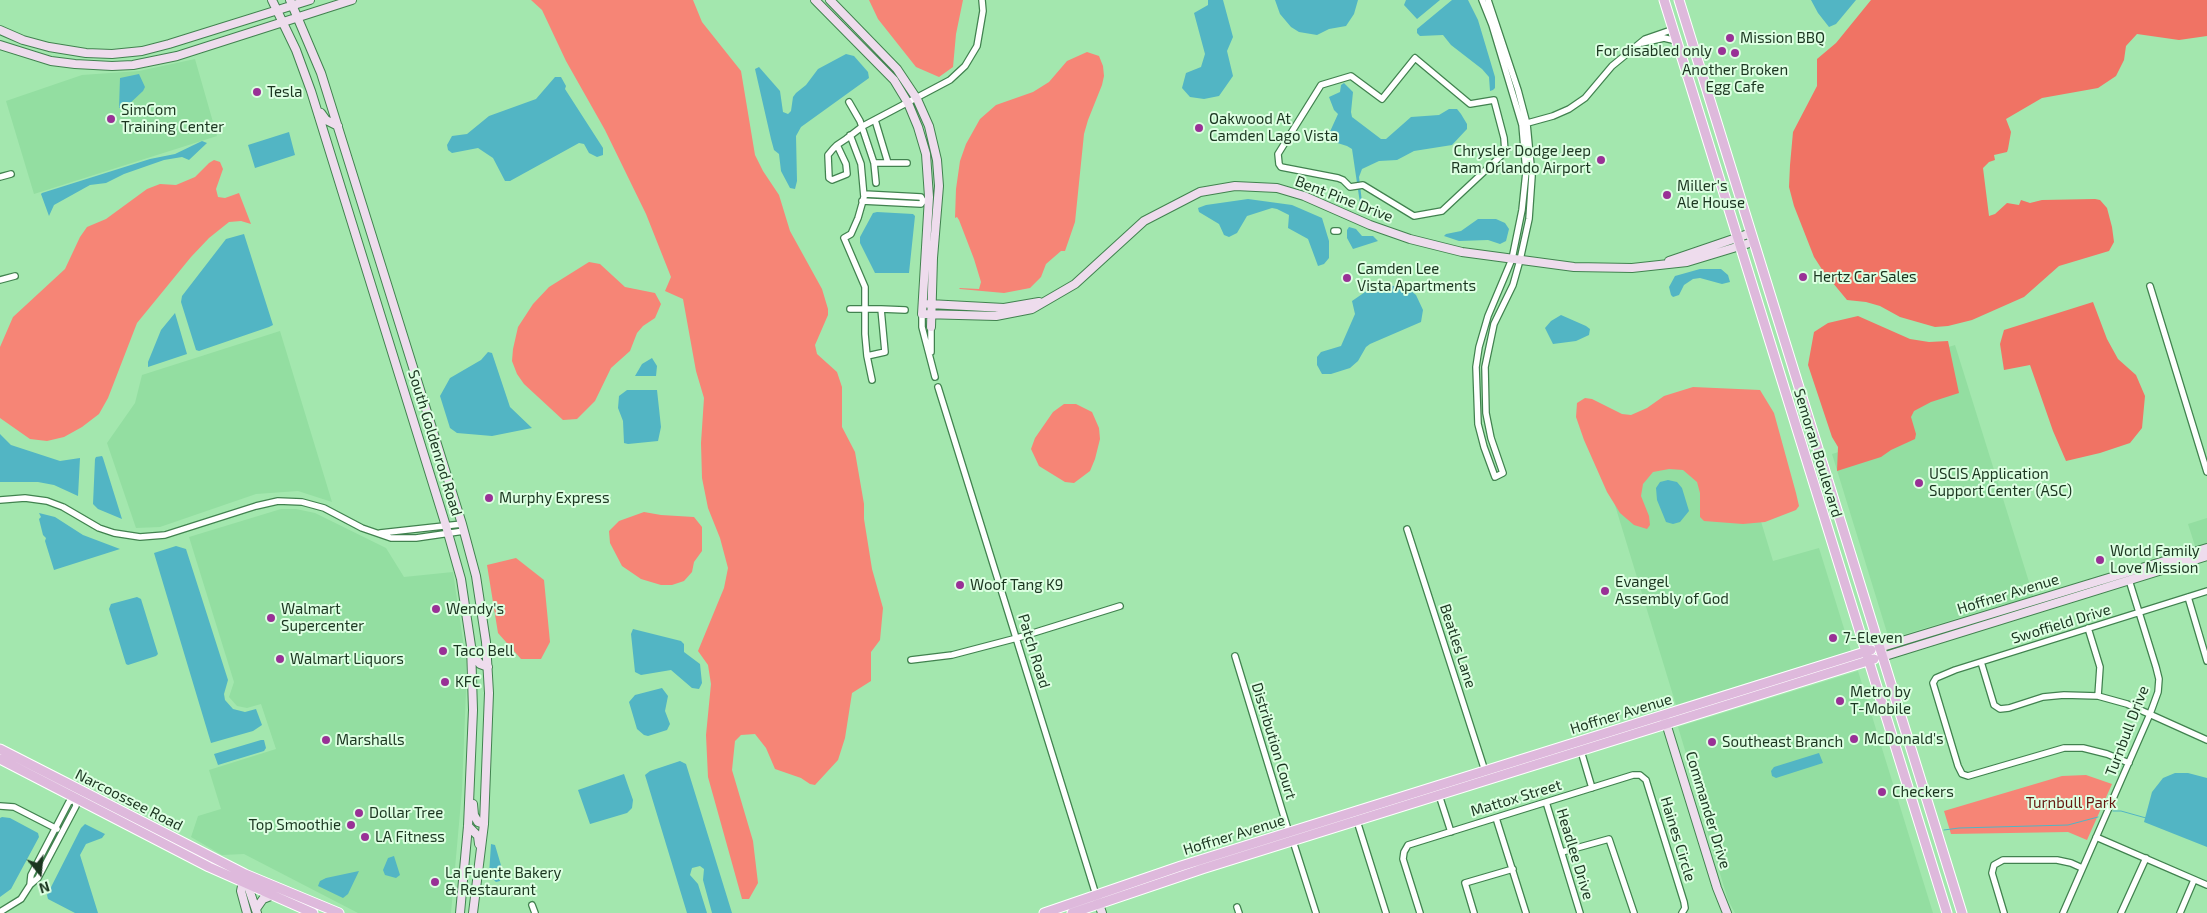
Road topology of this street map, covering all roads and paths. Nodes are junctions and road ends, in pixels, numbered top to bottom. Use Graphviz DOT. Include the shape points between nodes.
graph roads {
  1 [pos="272,0"];
  2 [pos="310,0"];
  3 [pos="352,0"];
  4 [pos="815,0"];
  5 [pos="830,0"];
  6 [pos="982,0"];
  7 [pos="1482,0"];
  8 [pos="1488,0"];
  9 [pos="1679,0"];
  10 [pos="292,3"];
  11 [pos="1665,3"];
  12 [pos="278,10"];
  13 [pos="298,17"];
  14 [pos="284,22"];
  15 [pos="1674,28"];
  16 [pos="0,30"];
  17 [pos="1688,30"];
  18 [pos="1677,41"];
  19 [pos="1642,43"];
  20 [pos="0,45"];
  21 [pos="112,54"];
  22 [pos="299,58"];
  23 [pos="112,66"];
  24 [pos="1701,74"];
  25 [pos="917,99"];
  26 [pos="849,102"];
  27 [pos="908,103"];
  28 [pos="875,120"];
  29 [pos="1524,124"];
  30 [pos="338,126"];
  31 [pos="861,128"];
  32 [pos="323,130"];
  33 [pos="850,136"];
  34 [pos="837,145"];
  35 [pos="874,163"];
  36 [pos="888,163"];
  37 [pos="907,163"];
  38 [pos="11,174"];
  39 [pos="0,177"];
  40 [pos="876,183"];
  41 [pos="1354,186"];
  42 [pos="864,194"];
  43 [pos="926,201"];
  44 [pos="361,202"];
  45 [pos="862,202"];
  46 [pos="939,202"];
  47 [pos="1752,238"];
  48 [pos="358,242"];
  49 [pos="1739,242"];
  50 [pos="1516,259"];
  51 [pos="15,276"];
  52 [pos="0,280"];
  53 [pos="2150,286"];
  54 [pos="1053,298"];
  55 [pos="923,304"];
  56 [pos="932,305"];
  57 [pos="850,309"];
  58 [pos="865,309"];
  59 [pos="881,309"];
  60 [pos="395,310"];
  61 [pos="906,310"];
  62 [pos="922,314"];
  63 [pos="932,314"];
  64 [pos="381,315"];
  65 [pos="931,327"];
  66 [pos="867,356"];
  67 [pos="931,359"];
  68 [pos="935,377"];
  69 [pos="872,380"];
  70 [pos="1475,384"];
  71 [pos="1484,385"];
  72 [pos="419,387"];
  73 [pos="938,387"];
  74 [pos="2207,472"];
  75 [pos="0,500"];
  76 [pos="1822,511"];
  77 [pos="463,527"];
  78 [pos="1842,528"];
  79 [pos="447,529"];
  80 [pos="1408,529"];
  81 [pos="2207,548"];
  82 [pos="2207,556"];
  83 [pos="2137,569"];
  84 [pos="2129,580"];
  85 [pos="2207,591"];
  86 [pos="2082,595"];
  87 [pos="464,596"];
  88 [pos="2188,597"];
  89 [pos="1120,606"];
  90 [pos="2139,612"];
  91 [pos="2088,628"];
  92 [pos="1017,638"];
  93 [pos="1866,652"];
  94 [pos="1880,653"];
  95 [pos="1235,656"];
  96 [pos="911,660"];
  97 [pos="1869,661"];
  98 [pos="2207,661"];
  99 [pos="1981,662"];
  100 [pos="488,668"];
  101 [pos="2098,696"];
  102 [pos="2150,714"];
  103 [pos="1665,720"];
  104 [pos="2207,740"];
  105 [pos="0,749"];
  106 [pos="1581,751"];
  107 [pos="0,760"];
  108 [pos="2129,763"];
  109 [pos="1485,771"];
  110 [pos="28,774"];
  111 [pos="1640,775"];
  112 [pos="61,781"];
  113 [pos="470,788"];
  114 [pos="1592,788"];
  115 [pos="1426,790"];
  116 [pos="1439,795"];
  117 [pos="75,800"];
  118 [pos="1546,802"];
  119 [pos="106,805"];
  120 [pos="0,806"];
  121 [pos="1380,814"];
  122 [pos="1916,814"];
  123 [pos="1496,818"];
  124 [pos="1357,821"];
  125 [pos="484,824"];
  126 [pos="468,826"];
  127 [pos="59,830"];
  128 [pos="1451,832"];
  129 [pos="1937,834"];
  130 [pos="1291,837"];
  131 [pos="2096,837"];
  132 [pos="480,851"];
  133 [pos="1562,852"];
  134 [pos="2146,858"];
  135 [pos="2082,868"];
  136 [pos="1512,869"];
  137 [pos="246,880"];
  138 [pos="2194,880"];
  139 [pos="2207,885"];
  140 [pos="273,895"];
  141 [pos="1097,899"];
  142 [pos="297,905"];
  143 [pos="532,905"];
  144 [pos="256,911"];
  145 [pos="0,912"];
  146 [pos="247,913"];
  147 [pos="313,913"];
  148 [pos="317,913"];
  149 [pos="339,913"];
  150 [pos="460,913"];
  151 [pos="473,913"];
  152 [pos="535,913"];
  153 [pos="1044,913"];
  154 [pos="1072,913"];
  155 [pos="1102,913"];
  156 [pos="1316,913"];
  157 [pos="1386,913"];
  158 [pos="1420,913"];
  159 [pos="1474,913"];
  160 [pos="1526,913"];
  161 [pos="1580,913"];
  162 [pos="1634,913"];
  163 [pos="1682,913"];
  164 [pos="1727,913"];
  165 [pos="1947,913"];
  166 [pos="1962,913"];
  167 [pos="2004,913"];
  168 [pos="2063,913"];
  169 [pos="2122,913"];
  170 [pos="2180,913"];
  1 -- 12 [label="main road, South Goldenrod Road"];
  2 -- 10 [label="main road"];
  3 -- 13 [label="main road"];
  4 -- 27 [label="main road" via="877,61"];
  5 -- 25 [label="main road" via="897,69"];
  6 -- 25 [label="street" via="977,46 965,66 950,80"];
  7 -- 29 [label="street"];
  8 -- 29 [label="street" via="1518,90"];
  9 -- 17 [label="main road, Semoran Boulevard"];
  10 -- 12 [label="main road"];
  10 -- 13 [label="main road, South Goldenrod Road"];
  11 -- 15 [label="main road, Semoran Boulevard"];
  11 -- 17 [label="main road" via="1679,25"];
  12 -- 14 [label="main road, South Goldenrod Road"];
  12 -- 21 [label="main road" via="169,44"];
  13 -- 14 [label="main road"];
  13 -- 30 [label="main road, South Goldenrod Road"];
  14 -- 22 [label="main road, South Goldenrod Road"];
  14 -- 23 [label="main road" via="157,61"];
  15 -- 18 [label="main road, Semoran Boulevard"];
  15 -- 19 [label="street"];
  15 -- 24 [label="main road" via="1686,43"];
  16 -- 21 [label="main road" via="49,47"];
  17 -- 24 [label="main road, Semoran Boulevard"];
  18 -- 19 [label="street" via="1664,38"];
  18 -- 49 [label="main road, Semoran Boulevard"];
  19 -- 29 [label="street" via="1612,66 1585,98 1569,109"];
  20 -- 23 [label="main road" via="51,61"];
  21 -- 23 [label="main road"];
  22 -- 30 [label="main road" via="306,67 322,116"];
  22 -- 32 [label="main road, South Goldenrod Road"];
  24 -- 47 [label="main road, Semoran Boulevard"];
  25 -- 27 [label="street"];
  25 -- 46 [label="main road" via="936,153"];
  26 -- 31 [label="street"];
  27 -- 28 [label="street"];
  27 -- 43 [label="main road" via="926,154"];
  28 -- 31 [label="street"];
  28 -- 36 [label="street"];
  29 -- 50 [label="street" via="1525,190"];
  30 -- 44 [label="main road, South Goldenrod Road"];
  31 -- 33 [label="street"];
  31 -- 35 [label="street"];
  32 -- 44 [label="main road" via="334,133 338,140 354,191"];
  32 -- 48 [label="main road, South Goldenrod Road"];
  33 -- 34 [label="street"];
  33 -- 42 [label="street" via="861,164"];
  34 -- 34 [label="street" via="828,155 829,178 832,180 847,174"];
  35 -- 36 [label="street"];
  35 -- 40 [label="street"];
  36 -- 37 [label="street"];
  38 -- 39 [label="street"];
  41 -- 41 [label="street" via="1330,176 1281,167 1278,162 1278,154 1324,83 1352,76 1382,98 1415,58 1470,104 1494,100 1504,138 1504,152 1442,211 1414,216 1363,185"];
  42 -- 43 [label="street"];
  42 -- 45 [label="street"];
  43 -- 45 [label="street" via="921,204"];
  43 -- 46 [label="main road"];
  43 -- 55 [label="main road"];
  44 -- 60 [label="main road, South Goldenrod Road"];
  45 -- 58 [label="street" via="851,234 844,238 865,288"];
  46 -- 56 [label="main road"];
  47 -- 49 [label="main road, Bent Pine Drive"];
  47 -- 78 [label="main road, Semoran Boulevard"];
  48 -- 60 [label="main road" via="365,250 380,300"];
  48 -- 64 [label="main road, South Goldenrod Road"];
  49 -- 50 [label="main road, Bent Pine Drive" via="1687,262 1632,268 1574,267"];
  49 -- 76 [label="main road, Semoran Boulevard"];
  50 -- 54 [label="main road, Bent Pine Drive" via="1462,252 1410,239 1277,188 1235,186 1200,192 1144,221 1089,273"];
  50 -- 70 [label="street" via="1488,316 1479,346"];
  50 -- 71 [label="street" via="1513,285 1496,319 1489,343"];
  51 -- 52 [label="street"];
  53 -- 74 [label="street"];
  54 -- 56 [label="main road, Bent Pine Drive" via="1004,308"];
  54 -- 63 [label="main road, Bent Pine Drive" via="1032,309 1007,315"];
  55 -- 56 [label="main road, Bent Pine Drive"];
  55 -- 62 [label="main road"];
  56 -- 63 [label="main road"];
  57 -- 58 [label="street"];
  58 -- 59 [label="street"];
  58 -- 66 [label="street"];
  59 -- 61 [label="street"];
  59 -- 66 [label="street" via="884,352"];
  60 -- 72 [label="main road, South Goldenrod Road"];
  62 -- 63 [label="main road, Bent Pine Drive"];
  62 -- 67 [label="street"];
  63 -- 65 [label="main road"];
  64 -- 72 [label="main road" via="396,325 412,376"];
  64 -- 79 [label="main road, South Goldenrod Road"];
  65 -- 67 [label="street"];
  66 -- 69 [label="street"];
  67 -- 68 [label="street"];
  70 -- 71 [label="street"];
  70 -- 71 [label="street" via="1478,424 1494,477 1503,473 1491,438"];
  72 -- 77 [label="main road, South Goldenrod Road"];
  73 -- 92 [label="street, Patch Road"];
  75 -- 79 [label="street" via="24,498 47,501 99,528 140,537 165,535 268,503 302,502 324,508 377,533"];
  76 -- 78 [label="main road" via="1828,522"];
  76 -- 93 [label="main road, Semoran Boulevard"];
  77 -- 79 [label="street"];
  77 -- 100 [label="main road, South Goldenrod Road" via="476,576"];
  78 -- 94 [label="main road, Semoran Boulevard"];
  79 -- 87 [label="main road, South Goldenrod Road"];
  80 -- 109 [label="street, Beatles Lane"];
  81 -- 83 [label="main road, Hoffner Avenue"];
  82 -- 84 [label="main road, Hoffner Avenue"];
  83 -- 86 [label="main road" via="2132,576 2086,590"];
  83 -- 94 [label="main road, Hoffner Avenue"];
  84 -- 86 [label="main road, Hoffner Avenue"];
  84 -- 90 [label="street, Turnbull Drive"];
  85 -- 88 [label="street, Swoffield Drive"];
  86 -- 94 [label="main road, Hoffner Avenue"];
  87 -- 100 [label="main road" via="470,608 477,660"];
  87 -- 113 [label="main road, South Goldenrod Road" via="473,682"];
  88 -- 90 [label="street, Swoffield Drive"];
  88 -- 98 [label="street"];
  89 -- 92 [label="street"];
  90 -- 91 [label="street, Swoffield Drive"];
  90 -- 102 [label="street, Turnbull Drive" via="2159,679"];
  91 -- 99 [label="street, Swoffield Drive"];
  91 -- 101 [label="street" via="2100,667"];
  92 -- 96 [label="street" via="952,655"];
  92 -- 141 [label="street, Patch Road"];
  93 -- 94 [label="main road, Hoffner Avenue"];
  93 -- 97 [label="main road, Semoran Boulevard"];
  93 -- 103 [label="main road, Hoffner Avenue"];
  94 -- 97 [label="main road, Hoffner Avenue"];
  94 -- 129 [label="main road, Semoran Boulevard"];
  95 -- 130 [label="street, Distribution Court"];
  97 -- 103 [label="main road, Hoffner Avenue"];
  97 -- 122 [label="main road, Semoran Boulevard"];
  99 -- 101 [label="street" via="1994,705 2000,709 2043,697"];
  99 -- 108 [label="street, Swoffield Drive" via="1936,678 1933,683 1962,774 1976,775 2064,748 2083,748"];
  100 -- 125 [label="main road, South Goldenrod Road"];
  101 -- 102 [label="street"];
  102 -- 104 [label="street"];
  102 -- 108 [label="street, Turnbull Drive"];
  103 -- 106 [label="main road, Hoffner Avenue"];
  103 -- 109 [label="main road, Hoffner Avenue"];
  103 -- 164 [label="main road, Commander Drive"];
  105 -- 112 [label="main road, Narcoossee Road"];
  106 -- 114 [label="street"];
  106 -- 116 [label="main road, Hoffner Avenue"];
  107 -- 110 [label="main road, Narcoossee Road"];
  108 -- 131 [label="street, Turnbull Drive"];
  109 -- 115 [label="main road, Hoffner Avenue"];
  109 -- 116 [label="main road" via="1481,776 1447,786"];
  110 -- 112 [label="main road" via="49,783"];
  110 -- 117 [label="main road, Narcoossee Road"];
  111 -- 114 [label="street, Mattox Street" via="1633,774"];
  111 -- 163 [label="street, Haines Circle" via="1646,780 1684,902"];
  112 -- 119 [label="main road, Narcoossee Road"];
  113 -- 125 [label="main road" via="474,816"];
  113 -- 126 [label="main road, South Goldenrod Road"];
  114 -- 118 [label="street, Mattox Street"];
  115 -- 121 [label="main road" via="1417,798 1384,809"];
  115 -- 130 [label="main road, Hoffner Avenue" via="1321,823"];
  116 -- 121 [label="main road, Hoffner Avenue"];
  116 -- 128 [label="street"];
  117 -- 119 [label="main road" via="77,796 83,796"];
  117 -- 127 [label="street" via="76,806"];
  117 -- 137 [label="main road, Narcoossee Road" via="209,867"];
  118 -- 123 [label="street, Mattox Street"];
  118 -- 133 [label="street, Headlee Drive"];
  119 -- 137 [label="main road, Narcoossee Road"];
  120 -- 127 [label="street" via="14,807"];
  121 -- 124 [label="main road, Hoffner Avenue"];
  122 -- 129 [label="main road" via="1929,822"];
  122 -- 165 [label="main road, Semoran Boulevard"];
  123 -- 128 [label="street, Mattox Street"];
  123 -- 136 [label="street"];
  124 -- 130 [label="main road, Hoffner Avenue"];
  124 -- 157 [label="street"];
  125 -- 132 [label="main road, South Goldenrod Road"];
  126 -- 132 [label="main road" via="478,836"];
  126 -- 150 [label="main road, South Goldenrod Road"];
  127 -- 145 [label="street" via="38,878 20,899"];
  128 -- 158 [label="street, Mattox Street" via="1408,845 1404,852 1403,859"];
  129 -- 166 [label="main road, Semoran Boulevard"];
  130 -- 141 [label="main road, Hoffner Avenue"];
  130 -- 141 [label="main road, Hoffner Avenue" via="1266,849"];
  130 -- 156 [label="street, Distribution Court"];
  131 -- 134 [label="street"];
  131 -- 135 [label="street, Turnbull Drive"];
  132 -- 151 [label="main road, South Goldenrod Road"];
  133 -- 161 [label="street, Headlee Drive"];
  133 -- 162 [label="street" via="1609,839"];
  134 -- 138 [label="street"];
  134 -- 169 [label="street"];
  135 -- 167 [label="street" via="2057,860 2003,860 1994,865 1992,873"];
  135 -- 168 [label="street, Turnbull Drive"];
  136 -- 159 [label="street" via="1465,883"];
  136 -- 160 [label="street"];
  137 -- 140 [label="main road"];
  137 -- 144 [label="main road"];
  137 -- 146 [label="main road" via="243,898"];
  137 -- 149 [label="main road"];
  138 -- 139 [label="street"];
  138 -- 170 [label="street"];
  140 -- 142 [label="main road"];
  140 -- 144 [label="main road" via="263,899"];
  141 -- 153 [label="main road, Hoffner Avenue"];
  141 -- 154 [label="main road, Hoffner Avenue"];
  141 -- 155 [label="main road"];
  142 -- 147 [label="main road"];
  142 -- 148 [label="main road"];
  143 -- 152 [label="street"];
}
